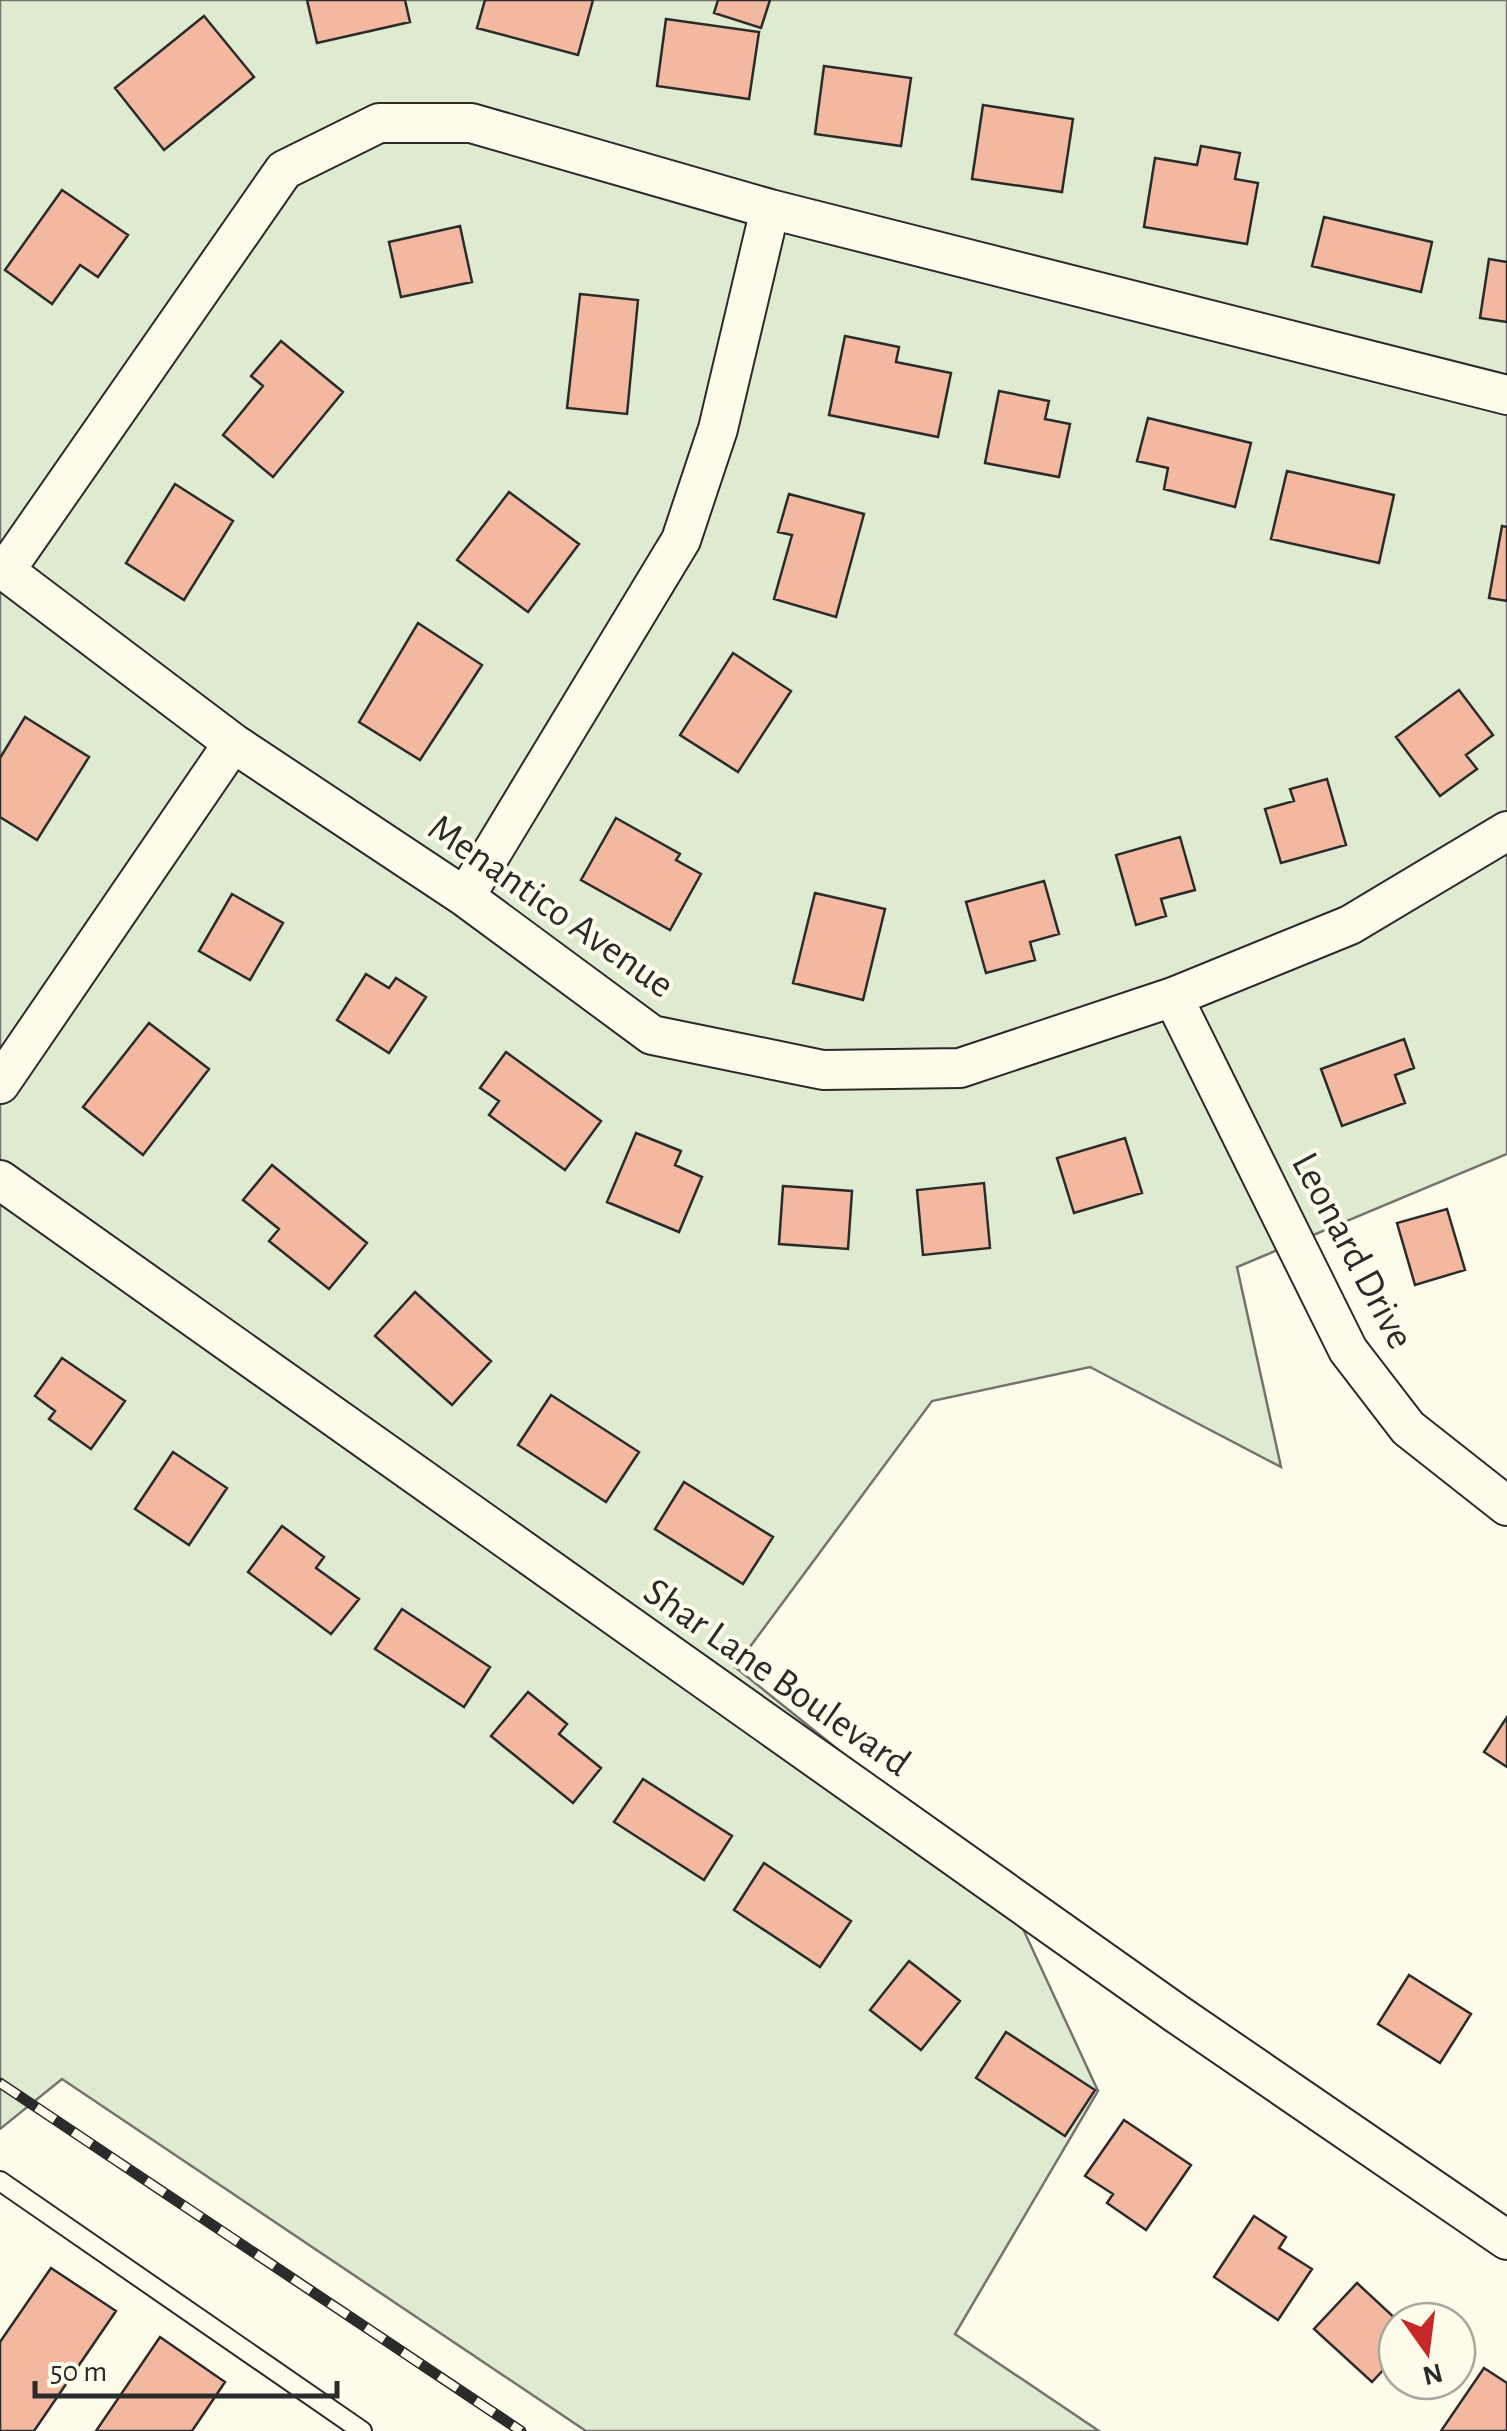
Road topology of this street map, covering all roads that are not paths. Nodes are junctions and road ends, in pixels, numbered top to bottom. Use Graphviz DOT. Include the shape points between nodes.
graph roads {
  1 [pos="770,210"];
  2 [pos="1507,395"];
  3 [pos="3,569"];
  4 [pos="234,743"];
  5 [pos="1507,831"];
  6 [pos="465,897"];
  7 [pos="1174,997"];
  8 [pos="0,1084"];
  9 [pos="0,1180"];
  10 [pos="1507,1506"];
  11 [pos="0,2180"];
  12 [pos="1507,2240"];
  13 [pos="362,2431"];
  1 -- 2 [label="street"];
  1 -- 3 [label="street" via="471,123 378,123 284,170"];
  1 -- 6 [label="street" via="718,430 682,540"];
  3 -- 4 [label="street, Menantico Avenue"];
  4 -- 6 [label="street, Menantico Avenue"];
  4 -- 8 [label="street"];
  5 -- 7 [label="street, Menantico Avenue" via="1350,925"];
  6 -- 7 [label="street, Menantico Avenue" via="652,1034 823,1070 960,1068"];
  7 -- 10 [label="street, Leonard Drive" via="1348,1350 1408,1428"];
  9 -- 12 [label="street, Shar Lane Boulevard" via="1177,2014"];
  11 -- 13 [label="lane"];
}
